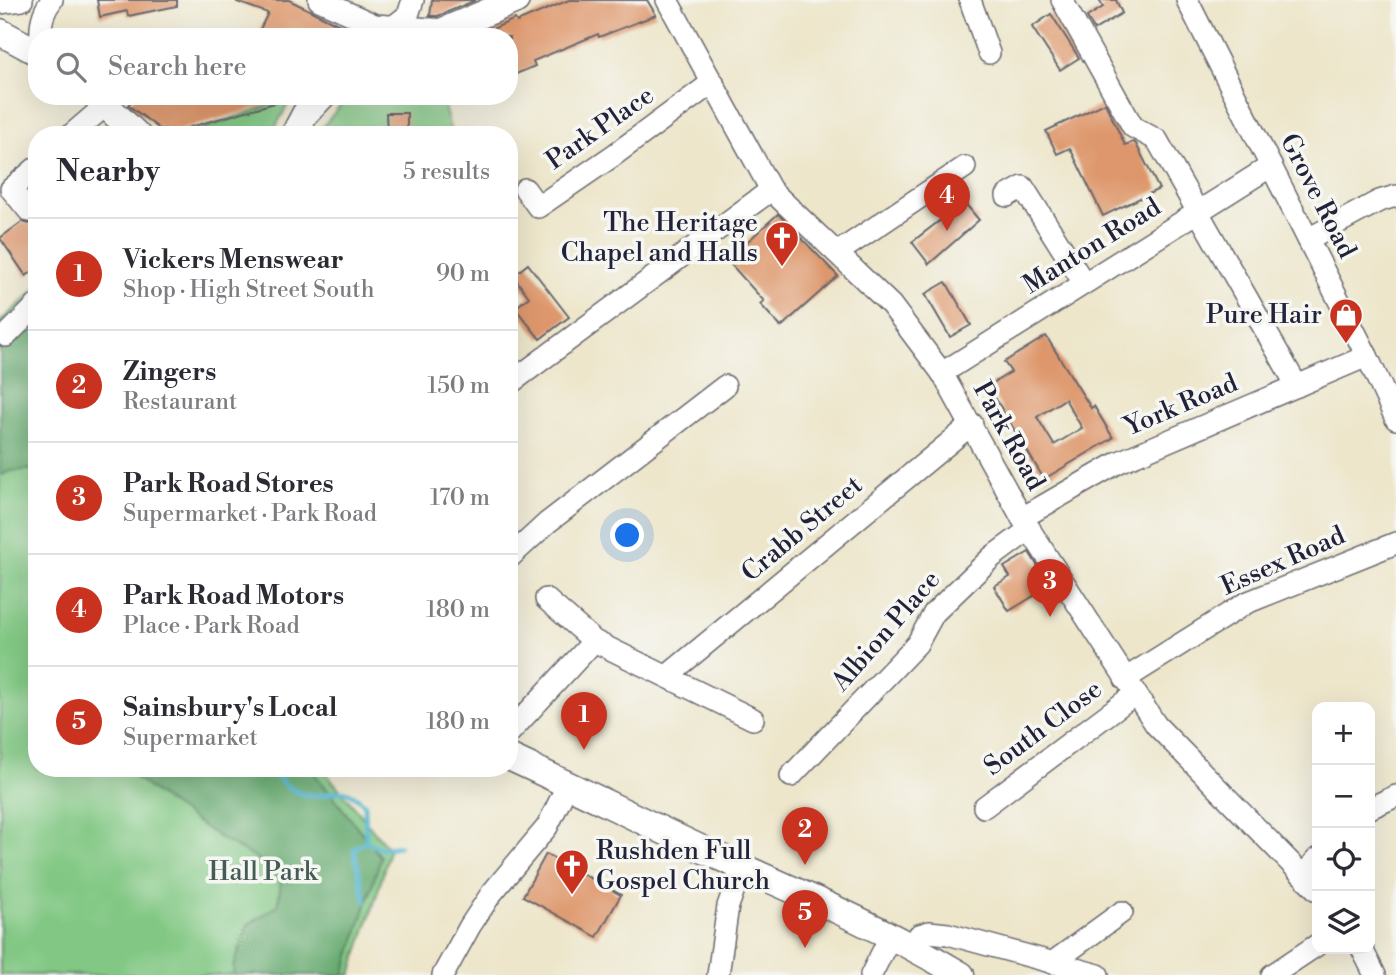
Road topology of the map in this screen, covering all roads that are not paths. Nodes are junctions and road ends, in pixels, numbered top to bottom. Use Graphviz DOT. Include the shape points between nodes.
graph roads {
  1 [pos="22,0"];
  2 [pos="52,0"];
  3 [pos="319,0"];
  4 [pos="413,0"];
  5 [pos="516,0"];
  6 [pos="667,0"];
  7 [pos="970,0"];
  8 [pos="1062,0"];
  9 [pos="1187,0"];
  10 [pos="0,3"];
  11 [pos="41,28"];
  12 [pos="382,28"];
  13 [pos="386,28"];
  14 [pos="450,28"];
  15 [pos="0,32"];
  16 [pos="28,47"];
  17 [pos="989,53"];
  18 [pos="713,82"];
  19 [pos="97,105"];
  20 [pos="105,105"];
  21 [pos="314,105"];
  22 [pos="79,126"];
  23 [pos="127,126"];
  24 [pos="299,126"];
  25 [pos="1271,166"];
  26 [pos="965,167"];
  27 [pos="28,175"];
  28 [pos="525,189"];
  29 [pos="771,190"];
  30 [pos="1007,196"];
  31 [pos="1396,197"];
  32 [pos="28,210"];
  33 [pos="1199,211"];
  34 [pos="1308,239"];
  35 [pos="837,253"];
  36 [pos="1084,283"];
  37 [pos="28,315"];
  38 [pos="6,336"];
  39 [pos="1367,356"];
  40 [pos="942,373"];
  41 [pos="518,377"];
  42 [pos="725,386"];
  43 [pos="1297,386"];
  44 [pos="1396,419"];
  45 [pos="972,424"];
  46 [pos="1026,523"];
  47 [pos="1396,542"];
  48 [pos="518,550"];
  49 [pos="546,600"];
  50 [pos="594,641"];
  51 [pos="667,676"];
  52 [pos="1130,687"];
  53 [pos="753,719"];
  54 [pos="518,723"];
  55 [pos="518,761"];
  56 [pos="791,776"];
  57 [pos="568,784"];
  58 [pos="1396,796"];
  59 [pos="1375,806"];
  60 [pos="984,807"];
  61 [pos="742,867"];
  62 [pos="1310,883"];
  63 [pos="1122,912"];
  64 [pos="902,941"];
  65 [pos="1312,948"];
  66 [pos="1364,954"];
  67 [pos="1052,963"];
  68 [pos="866,972"];
  69 [pos="443,975"];
  70 [pos="718,975"];
  71 [pos="961,975"];
  72 [pos="1098,975"];
  73 [pos="1272,975"];
  74 [pos="1375,975"];
  1 -- 10 [label="street"];
  2 -- 11 [label="street"];
  3 -- 12 [label="street"];
  4 -- 13 [label="street" via="408,15"];
  5 -- 14 [label="main road"];
  6 -- 18 [label="street, Park Road"];
  7 -- 17 [label="street"];
  8 -- 33 [label="street" via="1133,127 1157,140"];
  9 -- 25 [label="street, Grove Road"];
  15 -- 16 [label="main road"];
  18 -- 28 [label="street, Park Place" via="538,207"];
  18 -- 29 [label="street, Park Road"];
  19 -- 22 [label="street"];
  20 -- 23 [label="main road"];
  21 -- 24 [label="main road"];
  25 -- 33 [label="street, Manton Road"];
  25 -- 34 [label="street, Grove Road"];
  26 -- 35 [label="street"];
  27 -- 32 [label="street" via="11,189"];
  29 -- 35 [label="street, Park Road"];
  29 -- 41 [label="street"];
  30 -- 36 [label="street" via="1023,187"];
  31 -- 34 [label="street" via="1379,201"];
  33 -- 36 [label="street, Manton Road"];
  33 -- 43 [label="street"];
  34 -- 39 [label="street, Grove Road"];
  35 -- 40 [label="street, Park Road" via="891,305"];
  36 -- 40 [label="street, Manton Road"];
  37 -- 38 [label="street"];
  39 -- 43 [label="street, York Road"];
  39 -- 44 [label="street, Grove Road"];
  40 -- 45 [label="street, Park Road"];
  42 -- 48 [label="street"];
  43 -- 46 [label="street, York Road" via="1119,462"];
  45 -- 46 [label="street, Park Road"];
  45 -- 51 [label="street, Crabb Street"];
  46 -- 52 [label="street, Park Road"];
  46 -- 56 [label="street, Albion Place" via="934,613 917,644"];
  47 -- 52 [label="street, Essex Road" via="1246,603"];
  49 -- 50 [label="street"];
  50 -- 51 [label="street"];
  50 -- 54 [label="street"];
  51 -- 53 [label="street"];
  52 -- 60 [label="street, South Close"];
  52 -- 62 [label="street, Park Road" via="1156,725"];
  55 -- 57 [label="main road"];
  57 -- 61 [label="main road"];
  57 -- 69 [label="street" via="547,827 491,894"];
  58 -- 59 [label="street"];
  61 -- 64 [label="main road"];
  61 -- 70 [label="street" via="728,906"];
  63 -- 67 [label="street"];
  64 -- 67 [label="street" via="929,932 948,934"];
  64 -- 68 [label="street"];
  64 -- 71 [label="main road"];
  65 -- 73 [label="street"];
  66 -- 74 [label="street"];
  67 -- 72 [label="street"];
}
